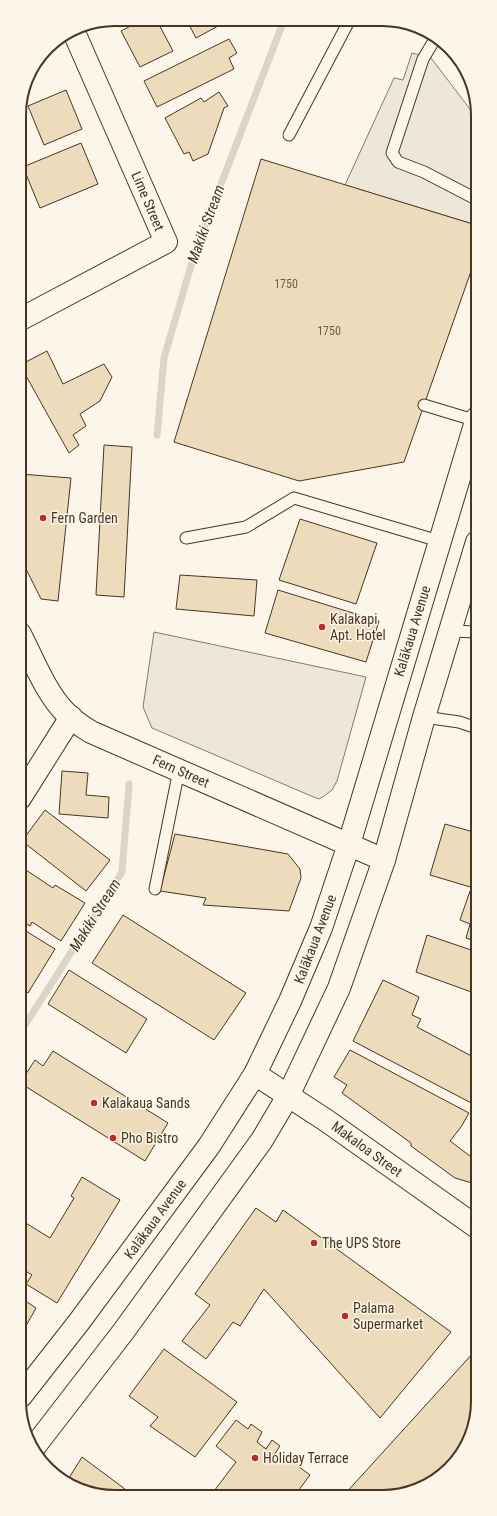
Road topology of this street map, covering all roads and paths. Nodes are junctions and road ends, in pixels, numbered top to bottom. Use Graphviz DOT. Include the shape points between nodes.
graph roads {
  1 [pos="345,26"];
  2 [pos="75,36"];
  3 [pos="433,42"];
  4 [pos="289,135"];
  5 [pos="471,196"];
  6 [pos="26,317"];
  7 [pos="424,405"];
  8 [pos="471,419"];
  9 [pos="471,436"];
  10 [pos="186,538"];
  11 [pos="439,540"];
  12 [pos="471,563"];
  13 [pos="450,631"];
  14 [pos="471,632"];
  15 [pos="26,646"];
  16 [pos="71,717"];
  17 [pos="424,717"];
  18 [pos="471,726"];
  19 [pos="179,770"];
  20 [pos="26,788"];
  21 [pos="349,844"];
  22 [pos="384,860"];
  23 [pos="155,889"];
  24 [pos="255,1074"];
  25 [pos="288,1096"];
  26 [pos="471,1223"];
  27 [pos="26,1390"];
  28 [pos="37,1443"];
  1 -- 4 [label="lane"];
  2 -- 6 [label="main road, Lime Street" via="166,242"];
  3 -- 5 [label="lane" via="423,59 392,154 398,162 424,172"];
  7 -- 8 [label="lane"];
  9 -- 11 [label="main road, Kalākaua Avenue"];
  10 -- 11 [label="lane" via="246,526 294,498"];
  11 -- 21 [label="main road, Kalākaua Avenue"];
  12 -- 13 [label="main road"];
  13 -- 14 [label="lane"];
  13 -- 17 [label="main road"];
  15 -- 16 [label="main road, Fern Street" via="52,696"];
  16 -- 19 [label="main road, Fern Street" via="91,732"];
  16 -- 20 [label="main road"];
  17 -- 18 [label="lane"];
  17 -- 22 [label="main road"];
  19 -- 21 [label="main road, Fern Street"];
  19 -- 23 [label="lane"];
  21 -- 22 [label="main road, Fern Street"];
  21 -- 24 [label="main road, Kalākaua Avenue" via="321,928"];
  22 -- 25 [label="main road" via="339,988"];
  24 -- 25 [label="main road, Makaloa Street"];
  24 -- 27 [label="main road, Kalākaua Avenue" via="209,1146 170,1200"];
  25 -- 26 [label="main road, Makaloa Street" via="328,1121"];
  25 -- 28 [label="main road" via="262,1140 123,1332"];
}
